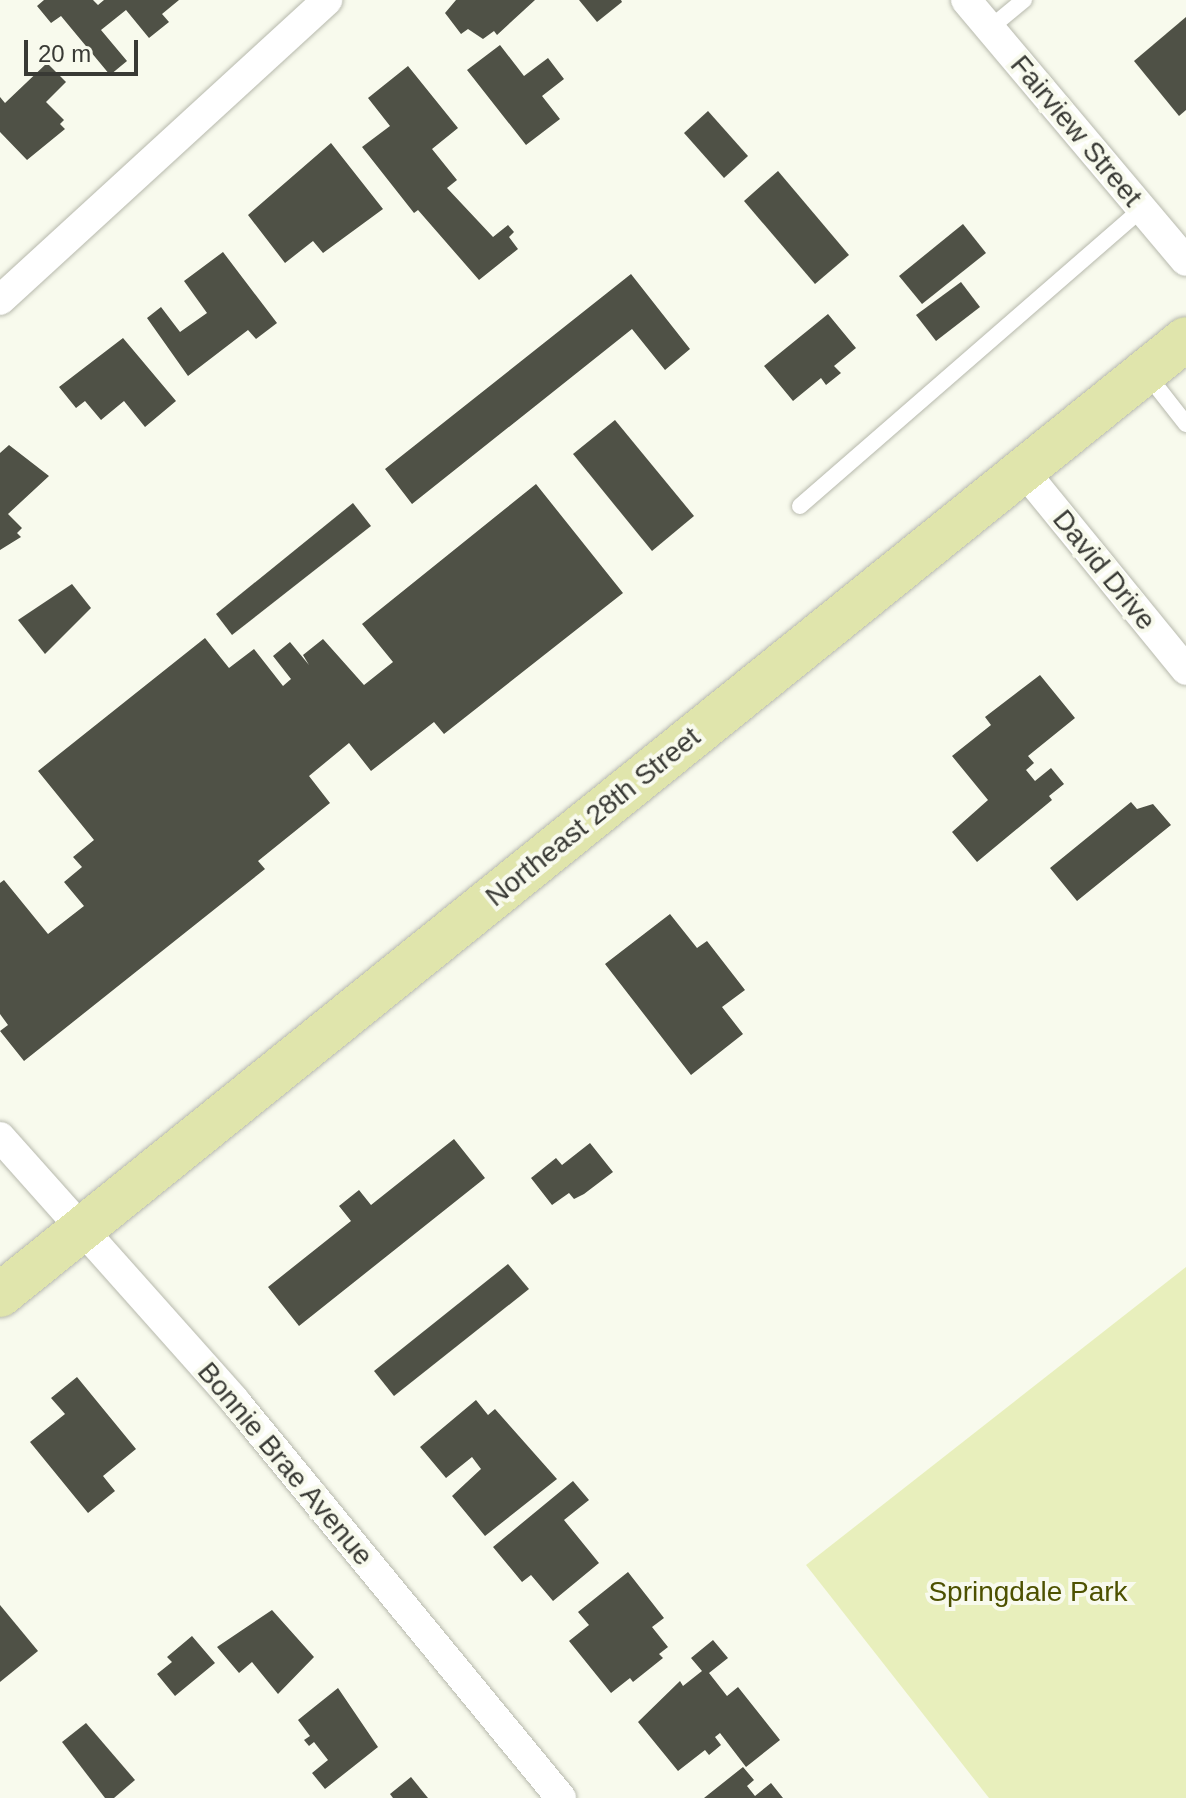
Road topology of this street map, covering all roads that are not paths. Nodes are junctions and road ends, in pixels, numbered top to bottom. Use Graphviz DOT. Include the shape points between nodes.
graph roads {
  1 [pos="327,0"];
  2 [pos="966,0"];
  3 [pos="1024,0"];
  4 [pos="990,28"];
  5 [pos="1142,209"];
  6 [pos="1186,261"];
  7 [pos="0,300"];
  8 [pos="1186,339"];
  9 [pos="1145,372"];
  10 [pos="1186,424"];
  11 [pos="1023,470"];
  12 [pos="800,506"];
  13 [pos="1186,670"];
  14 [pos="0,1137"];
  15 [pos="82,1228"];
  16 [pos="0,1295"];
  17 [pos="561,1798"];
  1 -- 7 [label="street"];
  2 -- 4 [label="street, Fairview Street"];
  3 -- 4 [label="lane"];
  4 -- 5 [label="street, Fairview Street"];
  5 -- 6 [label="street, Fairview Street"];
  5 -- 12 [label="lane"];
  8 -- 9 [label="main road, Northeast 28th Street"];
  9 -- 10 [label="lane"];
  9 -- 11 [label="main road, Northeast 28th Street"];
  11 -- 13 [label="street, David Drive"];
  11 -- 15 [label="main road, Northeast 28th Street"];
  14 -- 15 [label="street, Bonnie Brae Avenue"];
  15 -- 16 [label="main road, Northeast 28th Street"];
  15 -- 17 [label="street, Bonnie Brae Avenue" via="234,1400"];
}
